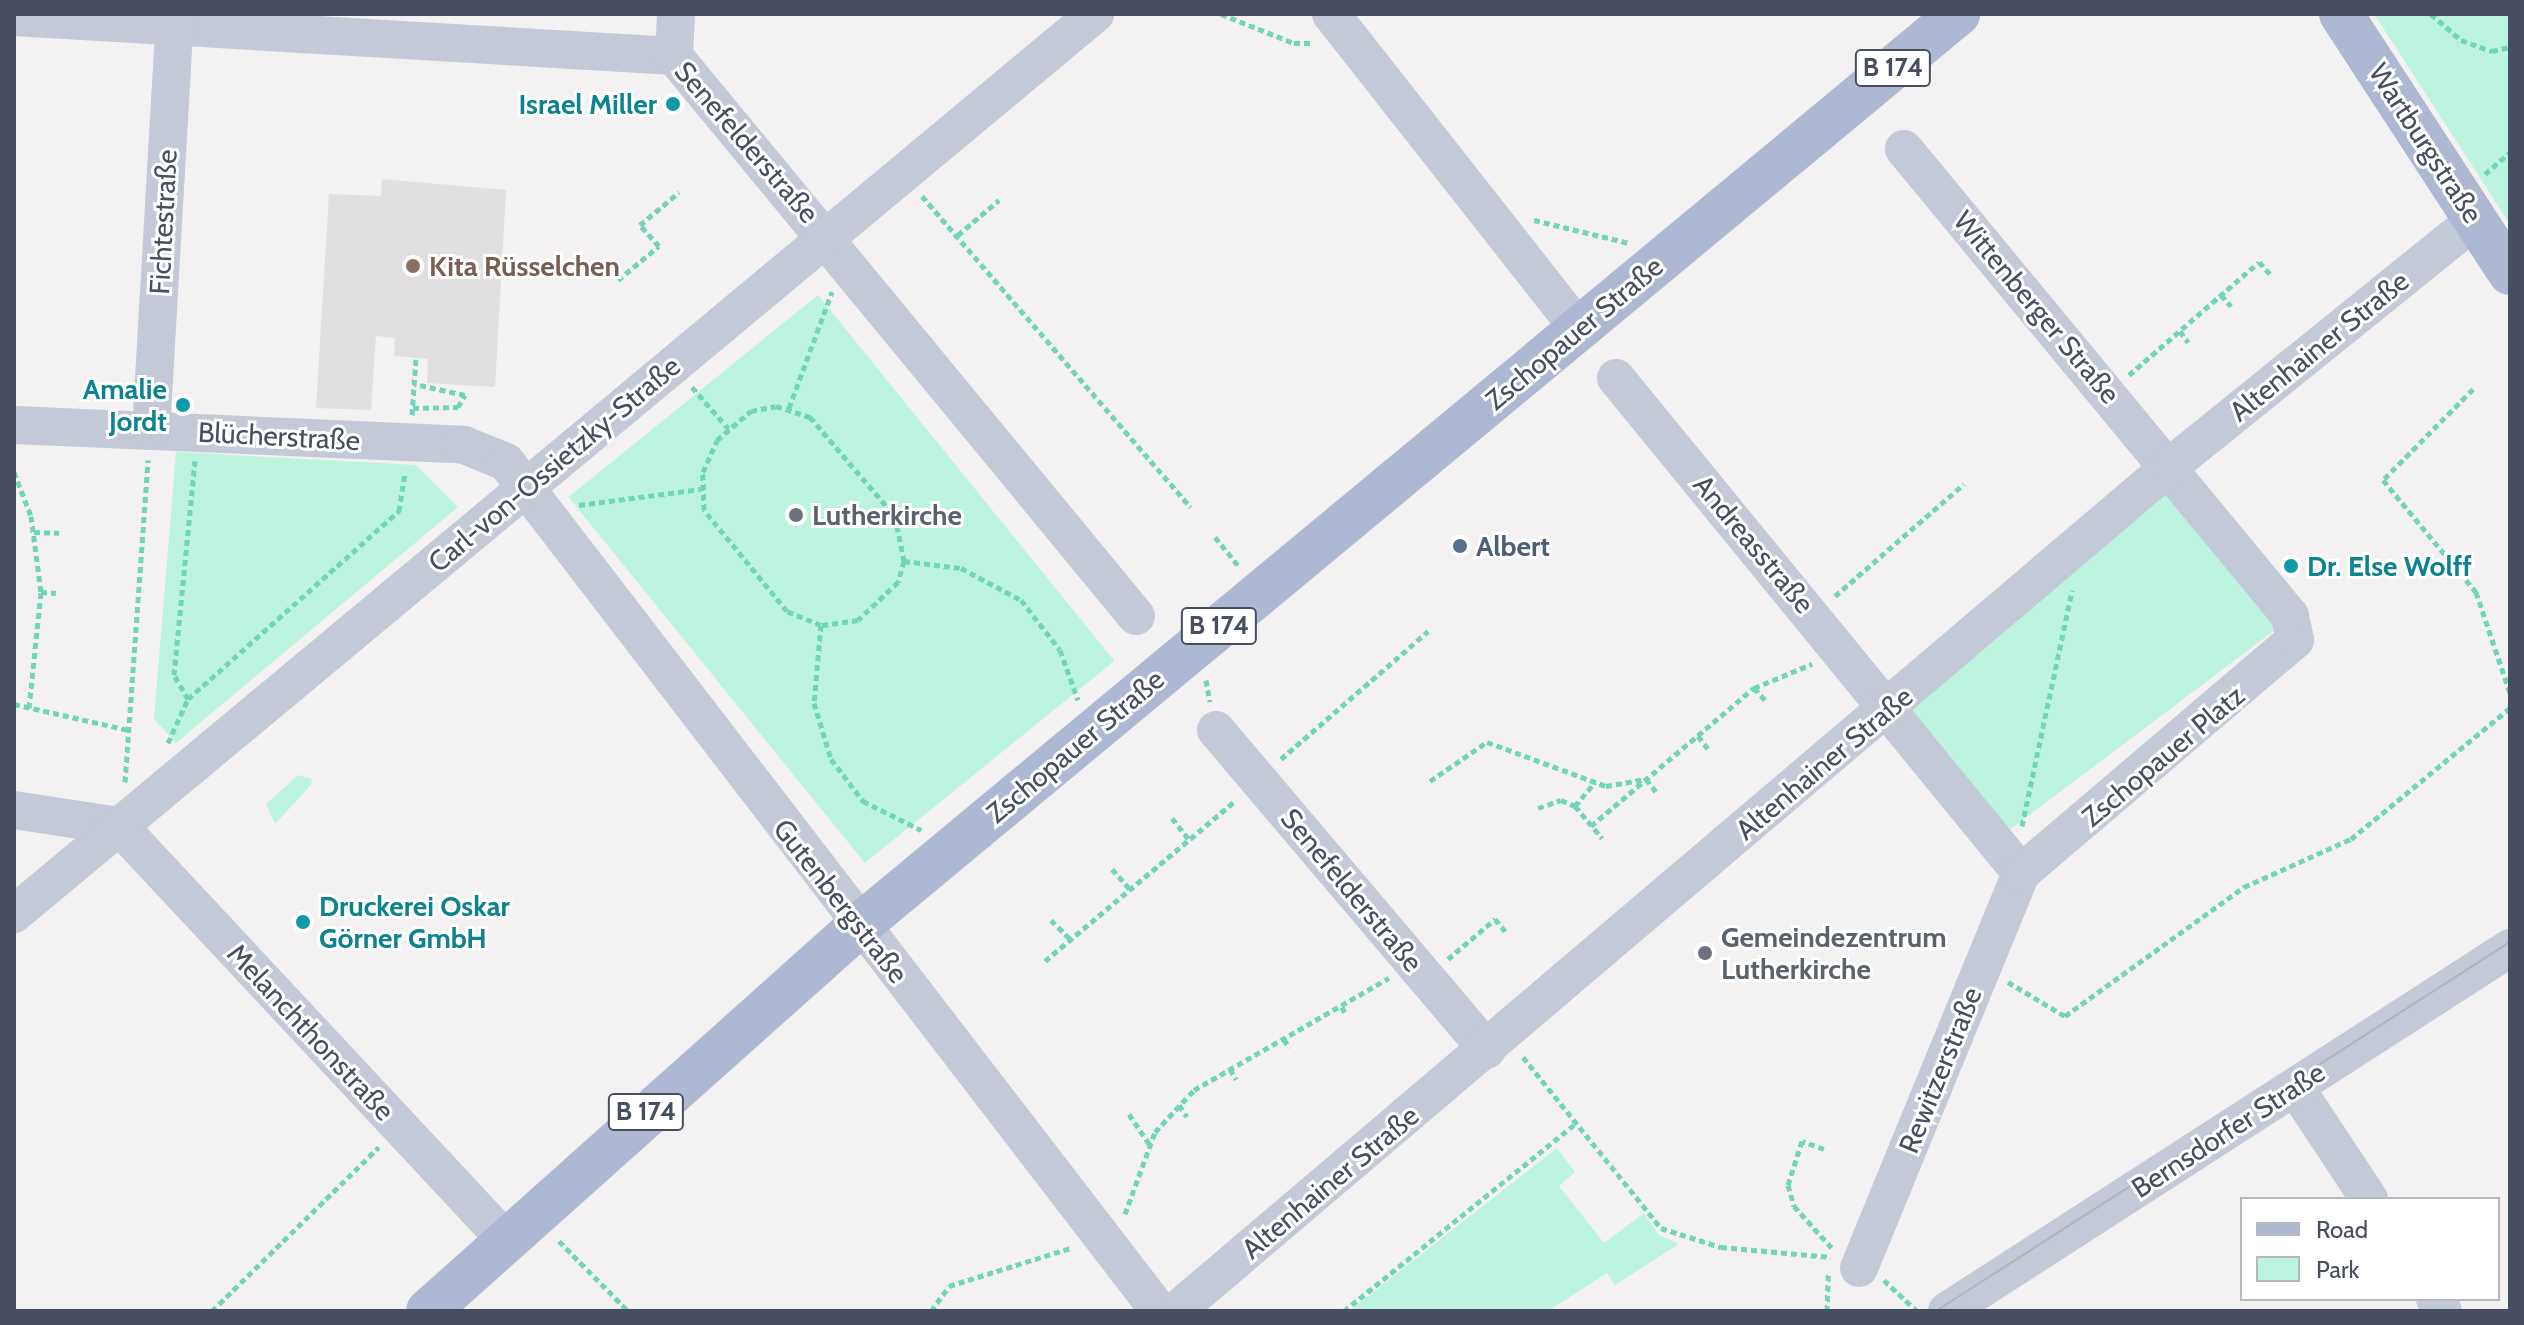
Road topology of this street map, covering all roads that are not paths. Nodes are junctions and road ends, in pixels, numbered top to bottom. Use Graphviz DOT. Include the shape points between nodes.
graph roads {
  1 [pos="676,14"];
  2 [pos="1095,14"];
  3 [pos="1958,14"];
  4 [pos="2341,14"];
  5 [pos="14,17"];
  6 [pos="174,20"];
  7 [pos="1340,24"];
  8 [pos="674,56"];
  9 [pos="1904,149"];
  10 [pos="2475,220"];
  11 [pos="837,245"];
  12 [pos="2510,273"];
  13 [pos="1579,329"];
  14 [pos="1616,378"];
  15 [pos="14,425"];
  16 [pos="151,431"];
  17 [pos="2169,467"];
  18 [pos="531,500"];
  19 [pos="1136,616"];
  20 [pos="1891,709"];
  21 [pos="1216,730"];
  22 [pos="14,810"];
  23 [pos="119,826"];
  24 [pos="2021,873"];
  25 [pos="14,914"];
  26 [pos="860,925"];
  27 [pos="2510,948"];
  28 [pos="1496,1042"];
  29 [pos="2295,1087"];
  30 [pos="2368,1197"];
  31 [pos="517,1225"];
  32 [pos="1846,1262"];
  33 [pos="428,1311"];
  34 [pos="1159,1311"];
  35 [pos="1176,1311"];
  36 [pos="1947,1311"];
  1 -- 8 [label="street"];
  2 -- 11 [label="street, Carl-von-Ossietzky-Straße" via="902,174"];
  3 -- 13 [label="main road, Zschopauer Straße / B 174"];
  4 -- 10 [label="main road, Wartburgstraße"];
  5 -- 6 [label="street, Senefelderstraße"];
  6 -- 8 [label="street, Senefelderstraße"];
  6 -- 16 [label="street, Fichtestraße"];
  7 -- 13 [label="street"];
  8 -- 11 [label="street, Senefelderstraße"];
  9 -- 17 [label="street, Wittenberger Straße"];
  10 -- 12 [label="main road, Wartburgstraße"];
  10 -- 17 [label="street, Altenhainer Straße"];
  11 -- 18 [label="street, Carl-von-Ossietzky-Straße" via="673,365"];
  11 -- 19 [label="street, Senefelderstraße"];
  13 -- 26 [label="main road, Zschopauer Straße / B 174"];
  14 -- 20 [label="street, Andreasstraße"];
  15 -- 16 [label="street, Blücherstraße"];
  16 -- 18 [label="street, Blücherstraße" via="411,425 486,448"];
  17 -- 20 [label="street, Altenhainer Straße"];
  17 -- 24 [label="street, Zschopauer Platz" via="2290,616 2295,640"];
  18 -- 23 [label="street, Carl-von-Ossietzky-Straße"];
  18 -- 26 [label="street, Gutenbergstraße"];
  20 -- 24 [label="street"];
  20 -- 28 [label="street, Altenhainer Straße"];
  21 -- 28 [label="street, Senefelderstraße" via="1420,970"];
  22 -- 23 [label="street"];
  23 -- 25 [label="street, Carl-von-Ossietzky-Straße"];
  23 -- 31 [label="street, Melanchthonstraße" via="403,1131"];
  24 -- 32 [label="street, Rewitzerstraße"];
  26 -- 31 [label="main road, Zschopauer Straße / B 174"];
  26 -- 34 [label="street, Gutenbergstraße"];
  27 -- 29 [label="street, Bernsdorfer Straße"];
  28 -- 35 [label="street, Altenhainer Straße"];
  29 -- 30 [label="street"];
  29 -- 36 [label="street, Bernsdorfer Straße"];
  31 -- 33 [label="main road, Zschopauer Straße / B 174"];
}
